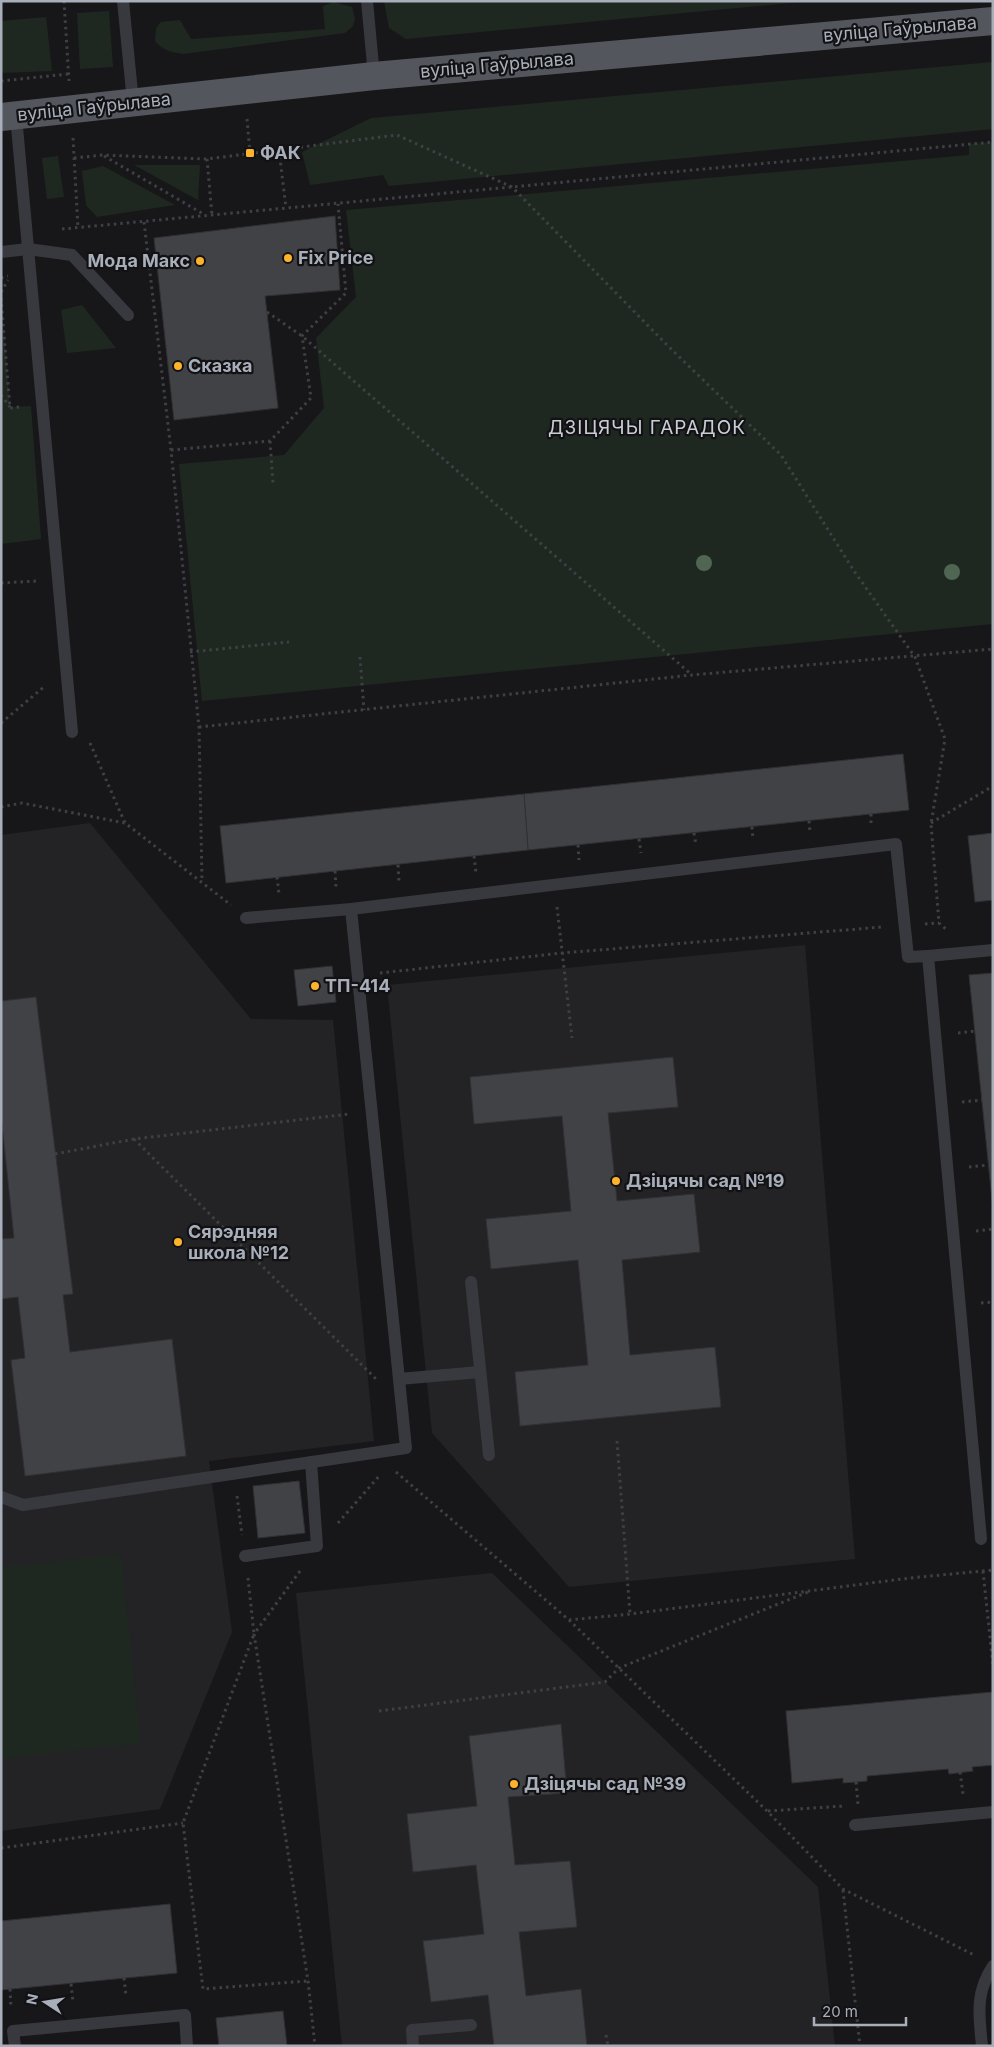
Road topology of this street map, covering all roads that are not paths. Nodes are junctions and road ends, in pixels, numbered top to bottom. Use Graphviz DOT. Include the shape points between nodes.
graph roads {
  1 [pos="123,1"];
  2 [pos="367,1"];
  3 [pos="993,21"];
  4 [pos="374,76"];
  5 [pos="133,102"];
  6 [pos="9,116"];
  7 [pos="28,249"];
  8 [pos="1,252"];
  9 [pos="128,315"];
  10 [pos="72,732"];
  11 [pos="351,909"];
  12 [pos="246,918"];
  13 [pos="993,950"];
  14 [pos="928,956"];
  15 [pos="471,1282"];
  16 [pos="480,1372"];
  17 [pos="399,1379"];
  18 [pos="489,1455"];
  19 [pos="311,1462"];
  20 [pos="1,1497"];
  21 [pos="981,1539"];
  22 [pos="245,1556"];
  23 [pos="993,1812"];
  24 [pos="856,1825"];
  25 [pos="993,1966"];
  26 [pos="471,2025"];
  27 [pos="7,2031"];
  28 [pos="15,2046"];
  29 [pos="187,2046"];
  30 [pos="413,2046"];
  31 [pos="982,2046"];
  1 -- 5 [label="lane"];
  2 -- 4 [label="lane"];
  3 -- 4 [label="main road, вуліца Гаўрылава"];
  4 -- 5 [label="main road, вуліца Гаўрылава"];
  5 -- 6 [label="main road, вуліца Гаўрылава"];
  6 -- 7 [label="lane"];
  7 -- 8 [label="lane"];
  7 -- 9 [label="lane" via="72,255"];
  7 -- 10 [label="lane"];
  11 -- 12 [label="lane"];
  11 -- 14 [label="lane" via="896,844 908,957"];
  11 -- 17 [label="lane"];
  13 -- 14 [label="lane"];
  14 -- 21 [label="lane"];
  15 -- 16 [label="lane"];
  16 -- 17 [label="lane"];
  16 -- 18 [label="lane"];
  17 -- 19 [label="lane" via="406,1448"];
  19 -- 20 [label="lane" via="23,1505"];
  19 -- 22 [label="lane" via="317,1546"];
  23 -- 24 [label="lane"];
  25 -- 31 [label="lane" via="984,1979 979,1997"];
  26 -- 30 [label="lane" via="412,2030"];
  27 -- 28 [label="lane"];
  27 -- 29 [label="lane" via="185,2015"];
}
